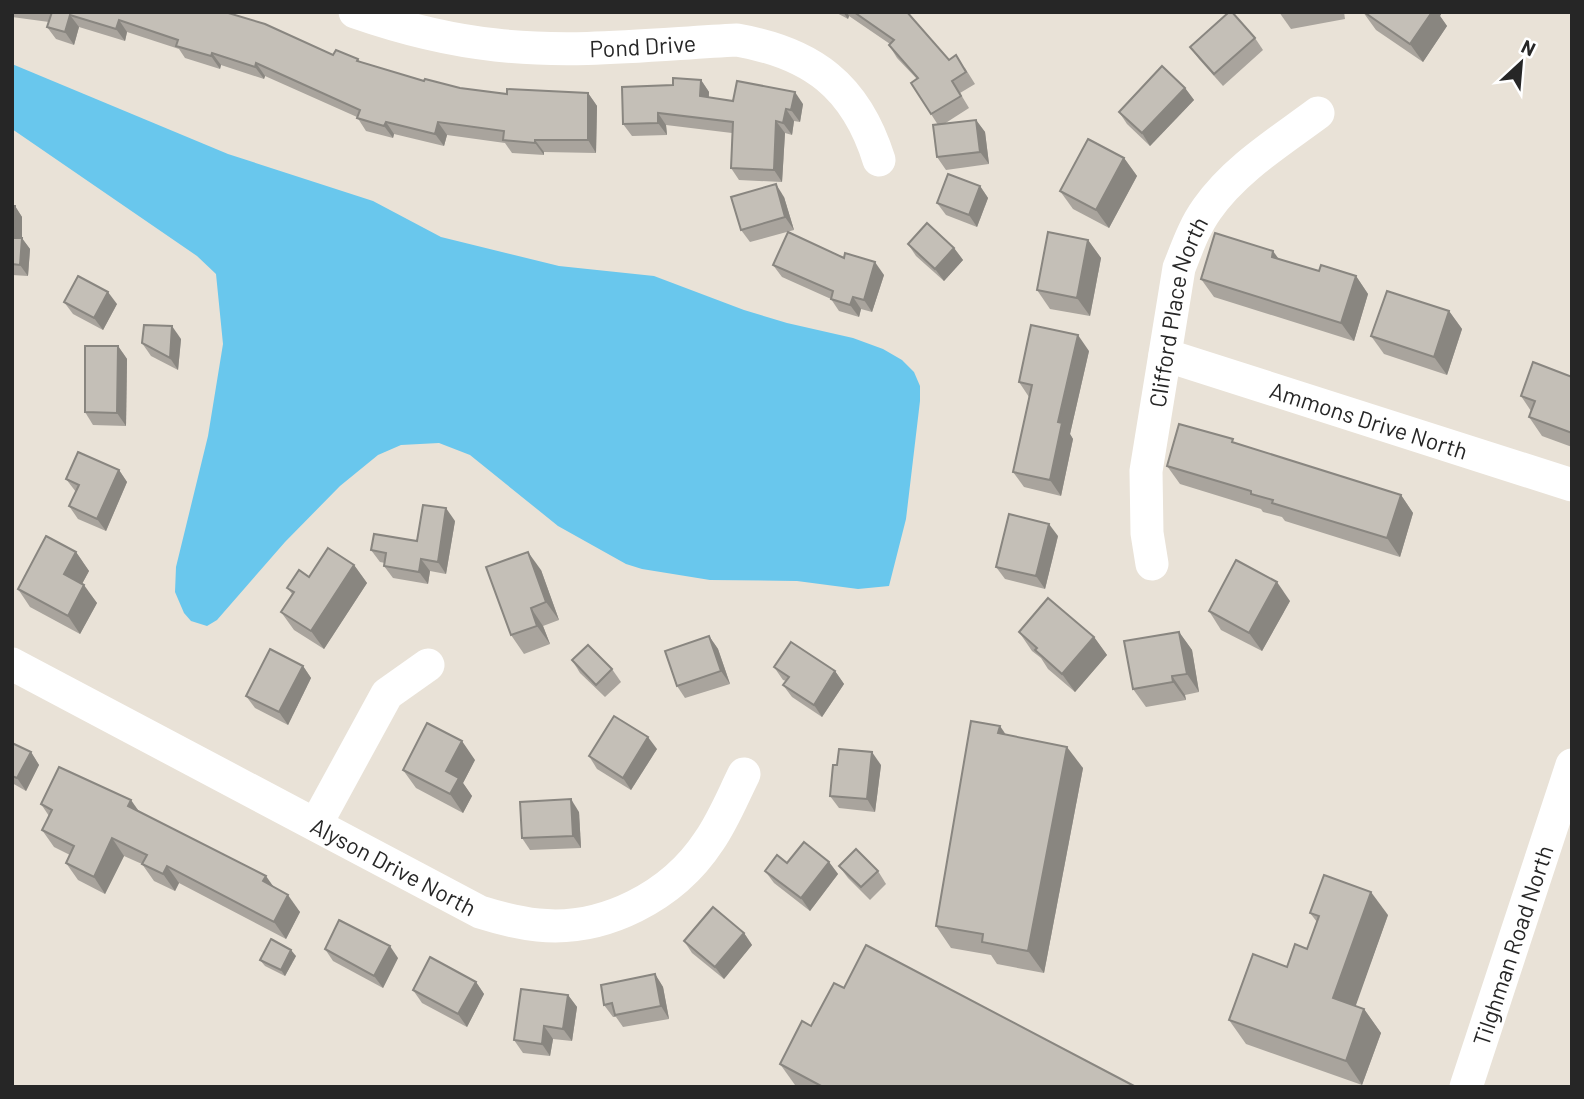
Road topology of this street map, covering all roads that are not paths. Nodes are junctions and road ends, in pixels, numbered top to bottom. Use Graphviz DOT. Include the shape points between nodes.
graph roads {
  1 [pos="355,12"];
  2 [pos="1318,113"];
  3 [pos="879,160"];
  4 [pos="1165,355"];
  5 [pos="1572,485"];
  6 [pos="1152,564"];
  7 [pos="12,664"];
  8 [pos="428,665"];
  9 [pos="1572,765"];
  10 [pos="744,774"];
  11 [pos="316,824"];
  12 [pos="1466,1087"];
  1 -- 3 [label="street, Pond Drive" via="439,36 496,45 554,48 737,40 765,45 789,53 837,85 871,132"];
  2 -- 4 [label="street, Clifford Place North" via="1244,169 1207,209 1179,268"];
  4 -- 5 [label="street, Ammons Drive North"];
  4 -- 6 [label="street, Clifford Place North" via="1146,471"];
  7 -- 11 [label="street, Alyson Drive North"];
  8 -- 11 [label="street" via="387,694"];
  9 -- 12 [label="street, Tilghman Road North"];
  10 -- 11 [label="street, Alyson Drive North" via="710,841 689,867 661,891 629,909 573,924 540,925 480,912"];
}
